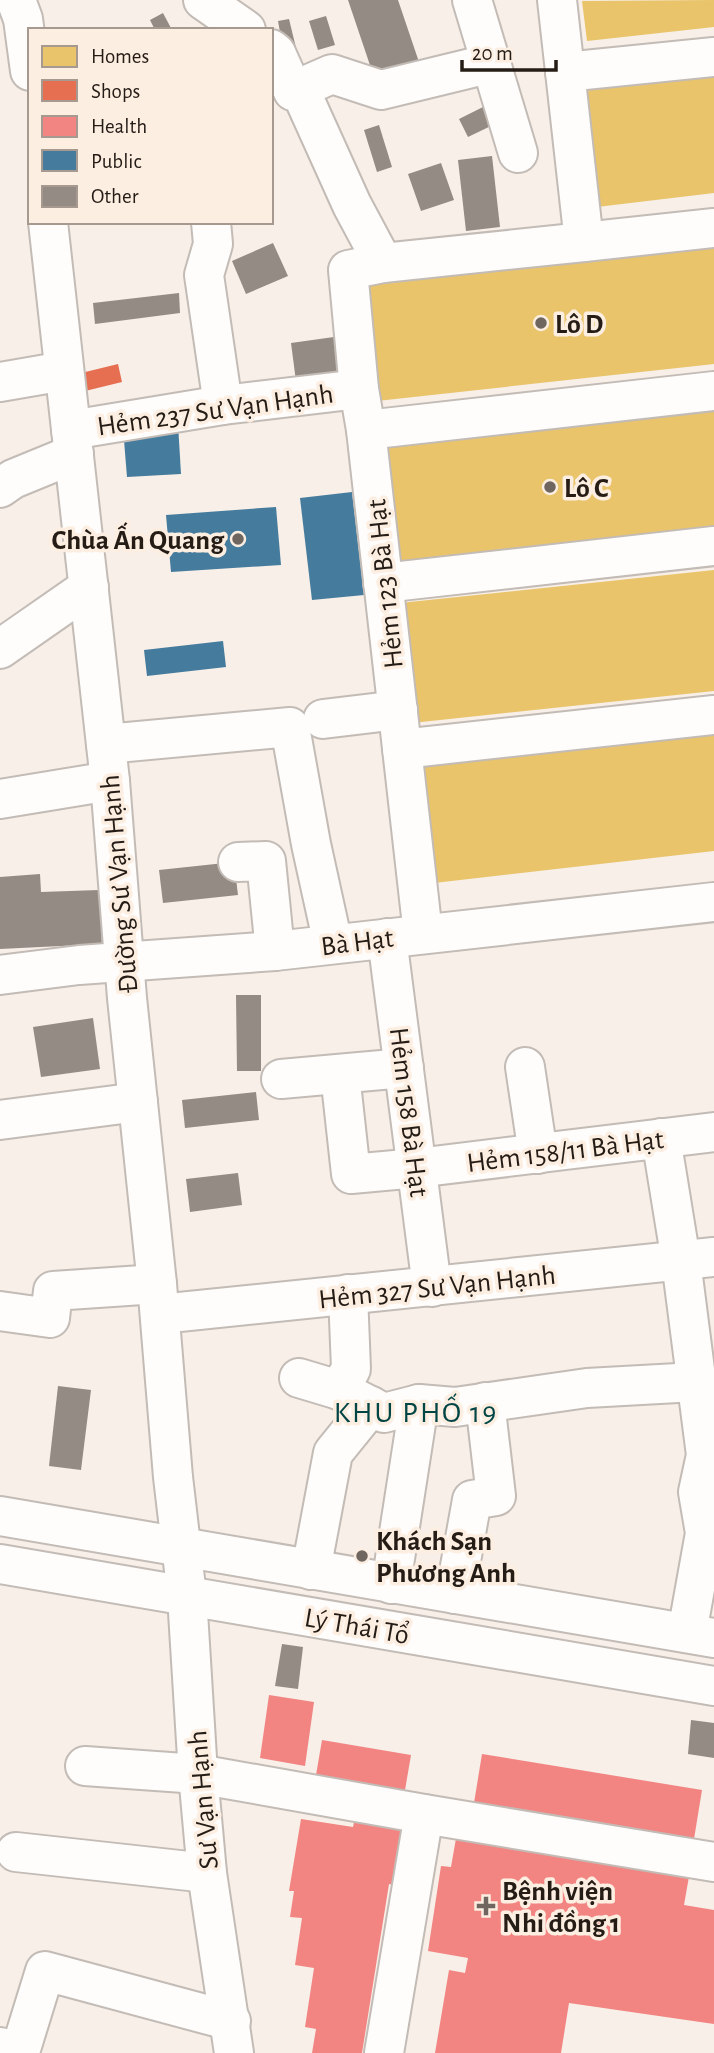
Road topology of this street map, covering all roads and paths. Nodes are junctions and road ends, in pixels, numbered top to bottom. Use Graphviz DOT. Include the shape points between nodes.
graph roads {
  1 [pos="16,0"];
  2 [pos="202,0"];
  3 [pos="472,0"];
  4 [pos="557,0"];
  5 [pos="243,28"];
  6 [pos="273,51"];
  7 [pos="28,56"];
  8 [pos="714,57"];
  9 [pos="492,63"];
  10 [pos="565,72"];
  11 [pos="293,90"];
  12 [pos="517,153"];
  13 [pos="48,224"];
  14 [pos="211,224"];
  15 [pos="714,228"];
  16 [pos="584,242"];
  17 [pos="383,263"];
  18 [pos="64,371"];
  19 [pos="0,382"];
  20 [pos="359,389"];
  21 [pos="714,391"];
  22 [pos="223,405"];
  23 [pos="366,430"];
  24 [pos="72,442"];
  25 [pos="0,488"];
  26 [pos="714,547"];
  27 [pos="383,583"];
  28 [pos="89,587"];
  29 [pos="0,649"];
  30 [pos="398,710"];
  31 [pos="714,715"];
  32 [pos="306,723"];
  33 [pos="402,749"];
  34 [pos="108,762"];
  35 [pos="0,799"];
  36 [pos="238,862"];
  37 [pos="714,902"];
  38 [pos="405,936"];
  39 [pos="333,944"];
  40 [pos="275,951"];
  41 [pos="125,963"];
  42 [pos="0,975"];
  43 [pos="525,1067"];
  44 [pos="404,1068"];
  45 [pos="340,1074"];
  46 [pos="281,1079"];
  47 [pos="138,1102"];
  48 [pos="0,1120"];
  49 [pos="714,1132"];
  50 [pos="661,1138"];
  51 [pos="538,1154"];
  52 [pos="417,1168"];
  53 [pos="698,1259"];
  54 [pos="432,1287"];
  55 [pos="348,1294"];
  56 [pos="158,1299"];
  57 [pos="0,1311"];
  58 [pos="299,1378"];
  59 [pos="702,1391"];
  60 [pos="355,1398"];
  61 [pos="485,1402"];
  62 [pos="419,1404"];
  63 [pos="710,1455"];
  64 [pos="0,1516"];
  65 [pos="180,1547"];
  66 [pos="1,1565"];
  67 [pos="311,1570"];
  68 [pos="391,1584"];
  69 [pos="455,1594"];
  70 [pos="187,1596"];
  71 [pos="700,1636"];
  72 [pos="714,1686"];
  73 [pos="85,1766"];
  74 [pos="198,1774"];
  75 [pos="424,1814"];
  76 [pos="16,1852"];
  77 [pos="714,1862"];
  78 [pos="207,1873"];
  79 [pos="232,2037"];
  80 [pos="15,2051"];
  81 [pos="384,2053"];
  1 -- 7 [label="street"];
  2 -- 5 [label="street"];
  3 -- 9 [label="street"];
  4 -- 10 [label="street"];
  6 -- 11 [label="street"];
  8 -- 10 [label="street"];
  9 -- 11 [label="street" via="381,90 332,74"];
  9 -- 12 [label="street"];
  10 -- 16 [label="street"];
  11 -- 17 [label="street" via="302,92"];
  13 -- 18 [label="street, Đường Sư Vạn Hạnh"];
  14 -- 22 [label="street" via="213,244 204,275"];
  15 -- 16 [label="street"];
  16 -- 17 [label="street"];
  17 -- 20 [label="street, Hẻm 123 Bà Hạt" via="348,270"];
  18 -- 19 [label="street"];
  18 -- 24 [label="street, Đường Sư Vạn Hạnh"];
  20 -- 22 [label="street, Hẻm 237 Sư Vạn Hạnh"];
  20 -- 23 [label="street, Hẻm 123 Bà Hạt"];
  21 -- 23 [label="street"];
  22 -- 24 [label="street, Hẻm 237 Sư Vạn Hạnh"];
  23 -- 27 [label="street, Hẻm 123 Bà Hạt"];
  24 -- 25 [label="street, Hẻm 237 Sư Vạn Hạnh"];
  24 -- 28 [label="street, Đường Sư Vạn Hạnh"];
  26 -- 27 [label="street"];
  27 -- 30 [label="street, Hẻm 123 Bà Hạt"];
  28 -- 29 [label="street"];
  28 -- 34 [label="street, Đường Sư Vạn Hạnh"];
  30 -- 32 [label="street"];
  30 -- 33 [label="street, Hẻm 123 Bà Hạt"];
  31 -- 33 [label="street"];
  32 -- 34 [label="street"];
  32 -- 39 [label="street" via="311,844"];
  33 -- 38 [label="street, Hẻm 123 Bà Hạt"];
  34 -- 35 [label="street"];
  34 -- 41 [label="street, Đường Sư Vạn Hạnh"];
  36 -- 40 [label="street" via="266,861"];
  37 -- 38 [label="street, Bà Hạt"];
  38 -- 39 [label="street, Bà Hạt"];
  38 -- 44 [label="street, Hẻm 158 Bà Hạt"];
  39 -- 40 [label="street, Bà Hạt"];
  40 -- 41 [label="street, Bà Hạt"];
  41 -- 42 [label="street, Bà Hạt"];
  41 -- 47 [label="street, Đường Sư Vạn Hạnh"];
  43 -- 51 [label="street"];
  44 -- 45 [label="street"];
  44 -- 52 [label="street, Hẻm 158 Bà Hạt"];
  45 -- 46 [label="street"];
  45 -- 52 [label="street, Hẻm 158/11 Bà Hạt" via="351,1174"];
  47 -- 48 [label="street"];
  47 -- 56 [label="street, Đường Sư Vạn Hạnh"];
  49 -- 50 [label="street, Hẻm 158/11 Bà Hạt"];
  50 -- 51 [label="street, Hẻm 158/11 Bà Hạt"];
  50 -- 53 [label="street"];
  51 -- 52 [label="street, Hẻm 158/11 Bà Hạt"];
  52 -- 54 [label="street, Hẻm 158 Bà Hạt"];
  53 -- 54 [label="street, Hẻm 327 Sư Vạn Hạnh"];
  53 -- 59 [label="street"];
  54 -- 55 [label="street, Hẻm 327 Sư Vạn Hạnh"];
  55 -- 56 [label="street, Hẻm 327 Sư Vạn Hạnh"];
  55 -- 60 [label="street"];
  56 -- 57 [label="street, Hẻm 327 Sư Vạn Hạnh" via="53,1291 50,1318"];
  56 -- 65 [label="street, Đường Sư Vạn Hạnh"];
  58 -- 60 [label="street"];
  59 -- 61 [label="street" via="587,1388"];
  59 -- 63 [label="street"];
  60 -- 62 [label="street" via="384,1413"];
  60 -- 67 [label="street" via="332,1452"];
  61 -- 62 [label="street" via="455,1407"];
  61 -- 69 [label="street" via="496,1496 472,1500"];
  62 -- 68 [label="street"];
  63 -- 71 [label="street" via="698,1492 705,1533"];
  64 -- 65 [label="street, Lý Thái Tổ"];
  65 -- 67 [label="street, Lý Thái Tổ"];
  65 -- 70 [label="street, Sư Vạn Hạnh"];
  66 -- 70 [label="street, Lý Thái Tổ"];
  67 -- 68 [label="street, Lý Thái Tổ"];
  68 -- 69 [label="street, Lý Thái Tổ"];
  69 -- 71 [label="street, Lý Thái Tổ"];
  70 -- 72 [label="street, Lý Thái Tổ"];
  70 -- 74 [label="street, Sư Vạn Hạnh"];
  73 -- 74 [label="street"];
  74 -- 75 [label="street"];
  74 -- 78 [label="street, Sư Vạn Hạnh"];
  75 -- 77 [label="street"];
  75 -- 81 [label="street"];
  76 -- 78 [label="street"];
  78 -- 79 [label="street, Sư Vạn Hạnh"];
  79 -- 80 [label="street" via="45,1971"];
}
